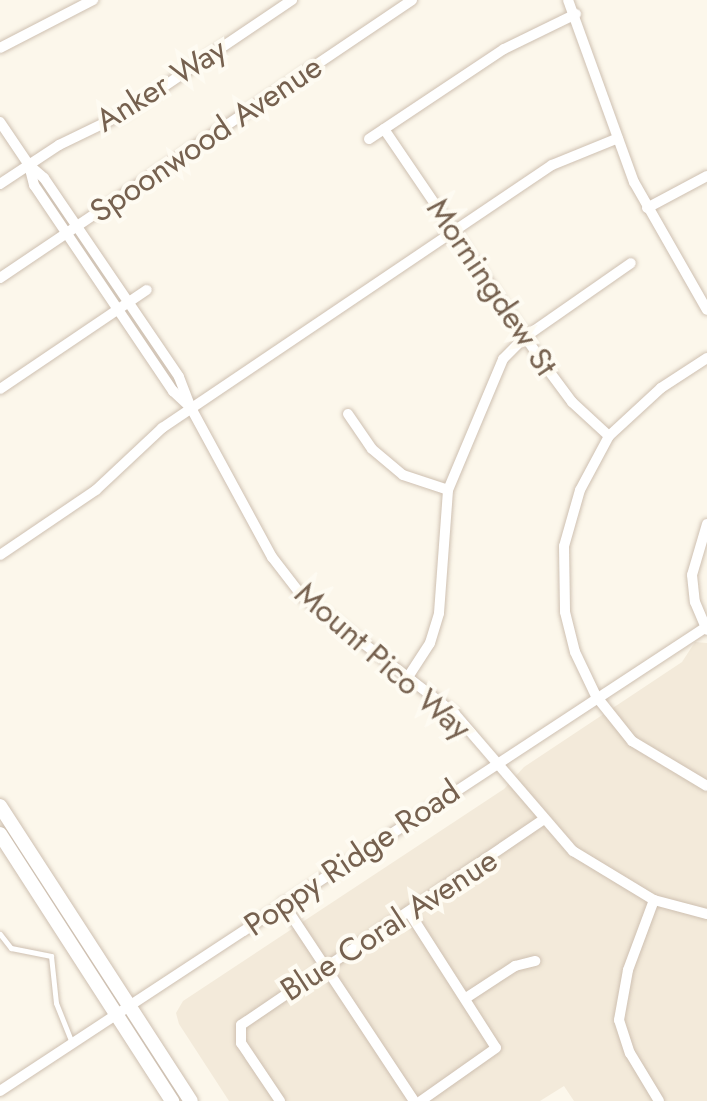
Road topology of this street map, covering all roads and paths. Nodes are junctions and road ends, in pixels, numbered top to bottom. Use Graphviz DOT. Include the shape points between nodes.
graph roads {
  1 [pos="93,0"];
  2 [pos="292,0"];
  3 [pos="412,0"];
  4 [pos="568,0"];
  5 [pos="576,14"];
  6 [pos="0,48"];
  7 [pos="0,122"];
  8 [pos="384,129"];
  9 [pos="618,138"];
  10 [pos="369,139"];
  11 [pos="29,165"];
  12 [pos="707,176"];
  13 [pos="0,184"];
  14 [pos="647,208"];
  15 [pos="77,226"];
  16 [pos="454,231"];
  17 [pos="67,233"];
  18 [pos="631,263"];
  19 [pos="0,278"];
  20 [pos="147,290"];
  21 [pos="128,302"];
  22 [pos="118,309"];
  23 [pos="707,310"];
  24 [pos="525,337"];
  25 [pos="707,358"];
  26 [pos="0,389"];
  27 [pos="191,408"];
  28 [pos="348,414"];
  29 [pos="609,436"];
  30 [pos="448,490"];
  31 [pos="707,524"];
  32 [pos="0,555"];
  33 [pos="706,628"];
  34 [pos="408,677"];
  35 [pos="596,696"];
  36 [pos="493,764"];
  37 [pos="707,786"];
  38 [pos="0,806"];
  39 [pos="543,820"];
  40 [pos="0,834"];
  41 [pos="654,900"];
  42 [pos="283,903"];
  43 [pos="409,912"];
  44 [pos="707,914"];
  45 [pos="0,934"];
  46 [pos="535,961"];
  47 [pos="325,967"];
  48 [pos="466,998"];
  49 [pos="123,1010"];
  50 [pos="73,1043"];
  51 [pos="0,1091"];
  52 [pos="172,1101"];
  53 [pos="191,1101"];
  54 [pos="280,1101"];
  55 [pos="414,1101"];
  56 [pos="421,1101"];
  57 [pos="659,1101"];
  1 -- 6 [label="street"];
  2 -- 11 [label="street, Anker Way" via="123,114"];
  3 -- 15 [label="street, Spoonwood Avenue"];
  4 -- 5 [label="street"];
  5 -- 8 [label="street" via="513,43"];
  5 -- 9 [label="street"];
  7 -- 11 [label="street"];
  8 -- 10 [label="street"];
  8 -- 16 [label="street, Morningdew St"];
  9 -- 14 [label="street"];
  9 -- 16 [label="street" via="559,161"];
  11 -- 13 [label="street, Anker Way"];
  11 -- 15 [label="street, Mount Pico Way"];
  11 -- 17 [label="street, Mount Pico Way" via="31,180"];
  12 -- 14 [label="street"];
  14 -- 23 [label="street"];
  15 -- 17 [label="street, Spoonwood Avenue"];
  15 -- 21 [label="street, Mount Pico Way"];
  16 -- 24 [label="street, Morningdew St"];
  16 -- 27 [label="street"];
  17 -- 19 [label="street, Spoonwood Avenue"];
  17 -- 22 [label="street, Mount Pico Way"];
  18 -- 24 [label="street"];
  20 -- 21 [label="street"];
  21 -- 22 [label="street"];
  21 -- 27 [label="street, Mount Pico Way" via="184,385"];
  22 -- 26 [label="street"];
  22 -- 27 [label="street, Mount Pico Way"];
  24 -- 29 [label="street, Morningdew St" via="572,402"];
  24 -- 30 [label="street" via="503,359"];
  25 -- 29 [label="street" via="661,388"];
  27 -- 32 [label="street" via="144,442 96,490"];
  27 -- 34 [label="street, Mount Pico Way" via="291,584 322,616"];
  28 -- 30 [label="street" via="372,449 403,475"];
  29 -- 35 [label="street" via="580,490 564,546 565,612 575,652"];
  30 -- 34 [label="street" via="439,613 430,643"];
  31 -- 33 [label="street, Poppy Ridge Road" via="692,575"];
  33 -- 35 [label="street, Poppy Ridge Road"];
  34 -- 36 [label="street, Mount Pico Way" via="455,714"];
  35 -- 36 [label="street, Poppy Ridge Road"];
  35 -- 37 [label="street" via="632,741"];
  36 -- 39 [label="street, Mount Pico Way"];
  36 -- 42 [label="street, Poppy Ridge Road"];
  38 -- 49 [label="main road"];
  39 -- 41 [label="street, Mount Pico Way" via="573,851"];
  39 -- 43 [label="street, Blue Coral Avenue"];
  40 -- 49 [label="main road"];
  41 -- 44 [label="street, Mount Pico Way"];
  41 -- 57 [label="street" via="628,970 619,1020 630,1053"];
  42 -- 47 [label="street"];
  42 -- 49 [label="street, Poppy Ridge Road"];
  43 -- 47 [label="street, Blue Coral Avenue"];
  43 -- 48 [label="street"];
  45 -- 50 [label="lane" via="11,948 51,956 56,1003"];
  46 -- 48 [label="street" via="515,966"];
  47 -- 54 [label="street, Blue Coral Avenue" via="247,1019 239,1033"];
  47 -- 55 [label="street"];
  48 -- 56 [label="street" via="496,1048"];
  49 -- 50 [label="street, Poppy Ridge Road"];
  49 -- 52 [label="main road"];
  49 -- 53 [label="main road"];
  50 -- 51 [label="street, Poppy Ridge Road"];
}
